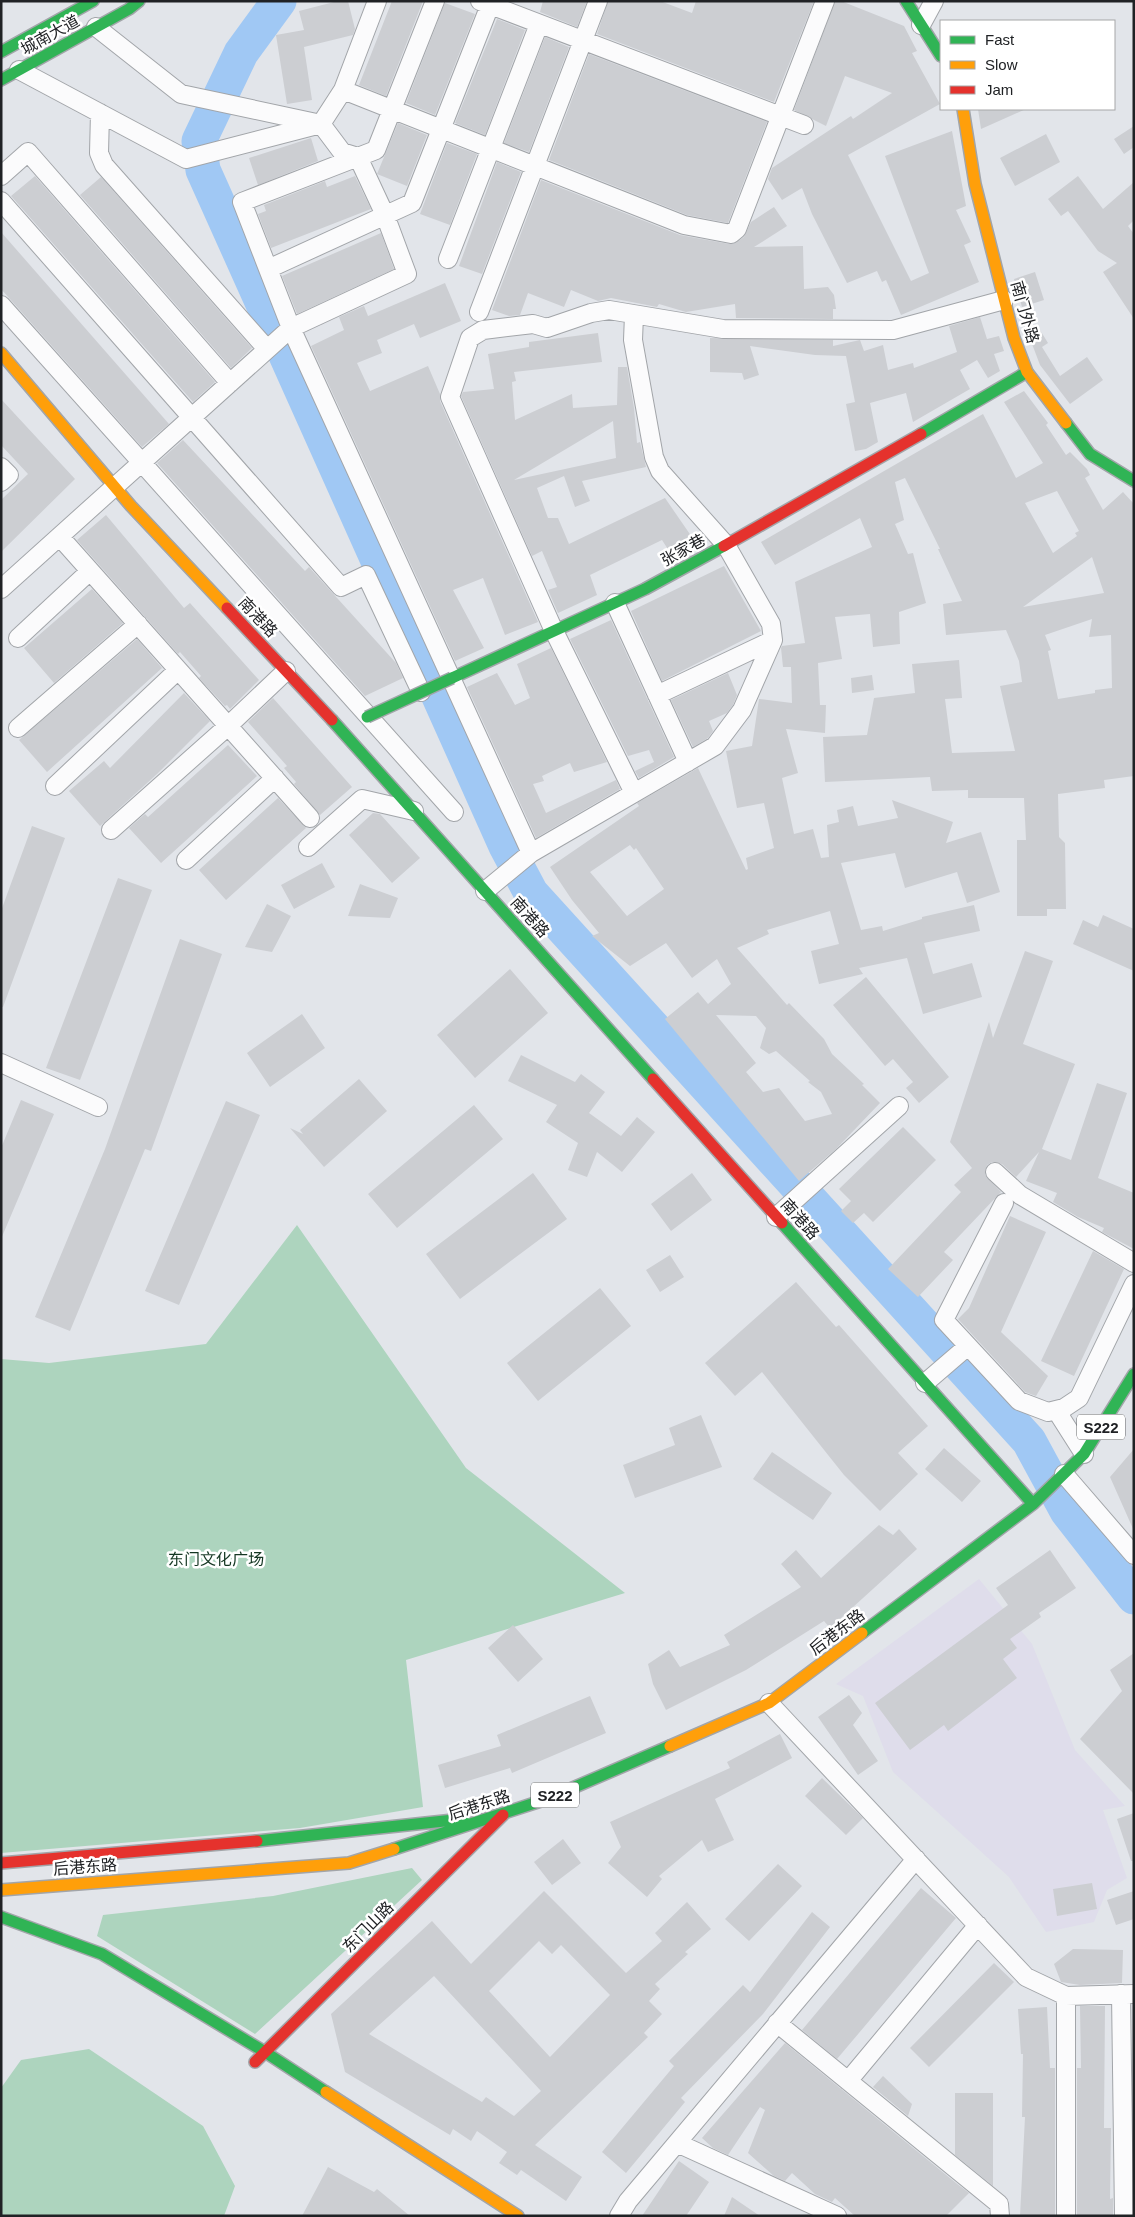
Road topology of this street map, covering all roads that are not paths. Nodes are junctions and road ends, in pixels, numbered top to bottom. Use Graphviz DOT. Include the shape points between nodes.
graph roads {
  1 [pos="94,1"];
  2 [pos="139,1"];
  3 [pos="377,1"];
  4 [pos="435,1"];
  5 [pos="598,1"];
  6 [pos="825,1"];
  7 [pos="906,1"];
  8 [pos="934,1"];
  9 [pos="485,3"];
  10 [pos="522,9"];
  11 [pos="539,24"];
  12 [pos="921,25"];
  13 [pos="96,27"];
  14 [pos="583,40"];
  15 [pos="1,52"];
  16 [pos="940,54"];
  17 [pos="20,70"];
  18 [pos="1,80"];
  19 [pos="343,90"];
  20 [pos="392,110"];
  21 [pos="964,110"];
  22 [pos="100,114"];
  23 [pos="781,116"];
  24 [pos="320,124"];
  25 [pos="804,125"];
  26 [pos="441,129"];
  27 [pos="490,148"];
  28 [pos="358,157"];
  29 [pos="534,166"];
  30 [pos="1,176"];
  31 [pos="1,201"];
  32 [pos="385,215"];
  33 [pos="448,259"];
  34 [pos="268,269"];
  35 [pos="1004,300"];
  36 [pos="1,305"];
  37 [pos="479,312"];
  38 [pos="634,315"];
  39 [pos="291,328"];
  40 [pos="267,349"];
  41 [pos="1,353"];
  42 [pos="1027,372"];
  43 [pos="230,383"];
  44 [pos="192,418"];
  45 [pos="142,463"];
  46 [pos="1,466"];
  47 [pos="1134,481"];
  48 [pos="1,482"];
  49 [pos="116,487"];
  50 [pos="60,537"];
  51 [pos="726,544"];
  52 [pos="90,571"];
  53 [pos="1,589"];
  54 [pos="615,603"];
  55 [pos="138,624"];
  56 [pos="554,631"];
  57 [pos="18,638"];
  58 [pos="773,640"];
  59 [pos="178,670"];
  60 [pos="286,671"];
  61 [pos="452,678"];
  62 [pos="421,692"];
  63 [pos="657,695"];
  64 [pos="354,723"];
  65 [pos="228,726"];
  66 [pos="18,728"];
  67 [pos="688,762"];
  68 [pos="275,778"];
  69 [pos="55,786"];
  70 [pos="634,793"];
  71 [pos="414,811"];
  72 [pos="454,812"];
  73 [pos="310,818"];
  74 [pos="111,830"];
  75 [pos="308,847"];
  76 [pos="531,853"];
  77 [pos="186,860"];
  78 [pos="486,890"];
  79 [pos="1,1063"];
  80 [pos="899,1106"];
  81 [pos="98,1108"];
  82 [pos="995,1172"];
  83 [pos="1004,1203"];
  84 [pos="777,1216"];
  85 [pos="1134,1263"];
  86 [pos="1134,1284"];
  87 [pos="968,1346"];
  88 [pos="1134,1374"];
  89 [pos="926,1383"];
  90 [pos="1056,1410"];
  91 [pos="1084,1454"];
  92 [pos="1063,1474"];
  93 [pos="1034,1503"];
  94 [pos="1134,1554"];
  95 [pos="769,1703"];
  96 [pos="503,1815"];
  97 [pos="916,1858"];
  98 [pos="1,1863"];
  99 [pos="1,1890"];
  100 [pos="1,1918"];
  101 [pos="1,1924"];
  102 [pos="978,1925"];
  103 [pos="53,1949"];
  104 [pos="1127,1994"];
  105 [pos="1066,1996"];
  106 [pos="777,2023"];
  107 [pos="265,2052"];
  108 [pos="255,2062"];
  109 [pos="848,2081"];
  110 [pos="677,2143"];
  111 [pos="518,2216"];
  112 [pos="619,2216"];
  113 [pos="837,2216"];
  114 [pos="1000,2216"];
  115 [pos="1066,2216"];
  116 [pos="1124,2216"];
  1 -- 15 [label="main road, 城南大道"];
  2 -- 13 [label="main road, 城南大道"];
  3 -- 19 [label="street"];
  4 -- 20 [label="street"];
  5 -- 14 [label="street"];
  6 -- 23 [label="street"];
  7 -- 12 [label="main road"];
  8 -- 12 [label="street"];
  9 -- 10 [label="street"];
  9 -- 26 [label="street"];
  10 -- 11 [label="street"];
  11 -- 14 [label="street"];
  11 -- 27 [label="street"];
  12 -- 16 [label="main road"];
  13 -- 17 [label="main road, 城南大道"];
  13 -- 24 [label="street" via="181,94"];
  14 -- 23 [label="street"];
  14 -- 29 [label="street"];
  17 -- 18 [label="main road, 城南大道"];
  17 -- 22 [label="street"];
  19 -- 20 [label="street"];
  19 -- 24 [label="street"];
  20 -- 26 [label="street"];
  20 -- 28 [label="street" via="376,150"];
  21 -- 35 [label="main road, 南门外路" via="975,184"];
  22 -- 24 [label="street" via="186,159"];
  22 -- 40 [label="street" via="99,153 104,165"];
  23 -- 25 [label="street"];
  23 -- 29 [label="street" via="737,228 731,234 684,225"];
  24 -- 28 [label="street" via="342,152"];
  26 -- 27 [label="street"];
  26 -- 32 [label="street" via="412,203"];
  27 -- 29 [label="street"];
  27 -- 33 [label="street"];
  28 -- 32 [label="street"];
  28 -- 34 [label="street" via="242,202"];
  29 -- 37 [label="street"];
  30 -- 43 [label="street" via="28,152"];
  31 -- 44 [label="street"];
  32 -- 34 [label="street"];
  32 -- 39 [label="street" via="407,274"];
  34 -- 39 [label="street"];
  35 -- 38 [label="street" via="893,330 723,328"];
  35 -- 42 [label="main road, 南门外路"];
  36 -- 45 [label="street"];
  38 -- 51 [label="street" via="633,340 654,457 660,471"];
  38 -- 56 [label="street" via="609,310 547,328 533,324 483,330 470,338 450,397"];
  39 -- 40 [label="street"];
  39 -- 61 [label="street"];
  40 -- 43 [label="street"];
  41 -- 49 [label="main road, 南港路"];
  42 -- 47 [label="main road, 南门外路" via="1090,454"];
  42 -- 51 [label="main road, 张家巷"];
  43 -- 44 [label="street"];
  44 -- 45 [label="street"];
  44 -- 62 [label="street" via="341,587 366,575"];
  45 -- 49 [label="street"];
  45 -- 72 [label="street"];
  46 -- 48 [label="street" via="9,475"];
  49 -- 50 [label="street"];
  49 -- 60 [label="main road, 南港路"];
  50 -- 52 [label="street"];
  50 -- 53 [label="street"];
  51 -- 54 [label="main road, 张家巷"];
  51 -- 58 [label="street" via="771,624"];
  52 -- 55 [label="street"];
  52 -- 57 [label="street"];
  54 -- 56 [label="main road, 张家巷"];
  54 -- 63 [label="street"];
  55 -- 59 [label="street"];
  55 -- 66 [label="street"];
  56 -- 61 [label="main road, 张家巷"];
  56 -- 70 [label="street"];
  58 -- 63 [label="street"];
  58 -- 67 [label="street" via="742,710 715,746"];
  59 -- 65 [label="street"];
  59 -- 69 [label="street"];
  60 -- 64 [label="main road, 南港路"];
  60 -- 65 [label="street"];
  61 -- 62 [label="main road, 张家巷, bridge"];
  61 -- 76 [label="street"];
  62 -- 64 [label="main road, 张家巷, bridge"];
  63 -- 67 [label="street"];
  64 -- 71 [label="main road, 南港路"];
  65 -- 68 [label="street"];
  65 -- 74 [label="street"];
  67 -- 70 [label="street"];
  68 -- 73 [label="street"];
  68 -- 77 [label="street"];
  70 -- 76 [label="street"];
  71 -- 75 [label="street" via="362,799"];
  71 -- 78 [label="main road, 南港路"];
  76 -- 78 [label="street"];
  78 -- 84 [label="main road, 南港路"];
  79 -- 81 [label="street"];
  80 -- 84 [label="street"];
  82 -- 85 [label="street" via="1020,1195"];
  83 -- 87 [label="street" via="944,1320"];
  84 -- 89 [label="main road, 南港路"];
  86 -- 90 [label="street" via="1078,1398"];
  87 -- 89 [label="street"];
  87 -- 90 [label="street" via="1019,1401 1038,1410"];
  88 -- 91 [label="main road, S222"];
  89 -- 93 [label="main road, 南港路"];
  90 -- 91 [label="street"];
  91 -- 92 [label="main road, S222"];
  92 -- 93 [label="main road, S222"];
  92 -- 94 [label="street"];
  93 -- 95 [label="main road, 后港东路 / S222"];
  95 -- 96 [label="main road, 后港东路 / S222"];
  95 -- 97 [label="street"];
  96 -- 98 [label="main road" via="271,1840"];
  96 -- 99 [label="main road, 后港东路 / S222" via="349,1863"];
  96 -- 107 [label="main road, 东门山路"];
  97 -- 102 [label="street"];
  97 -- 106 [label="street"];
  100 -- 107 [label="main road" via="102,1954"];
  101 -- 103 [label="main road"];
  102 -- 105 [label="street" via="1026,1977"];
  102 -- 109 [label="street"];
  104 -- 105 [label="street"];
  104 -- 116 [label="street"];
  105 -- 115 [label="street"];
  106 -- 109 [label="street"];
  106 -- 110 [label="street"];
  107 -- 108 [label="main road, 东门山路"];
  107 -- 111 [label="main road"];
  109 -- 114 [label="street" via="999,2204"];
  110 -- 112 [label="street"];
  110 -- 113 [label="street"];
}
